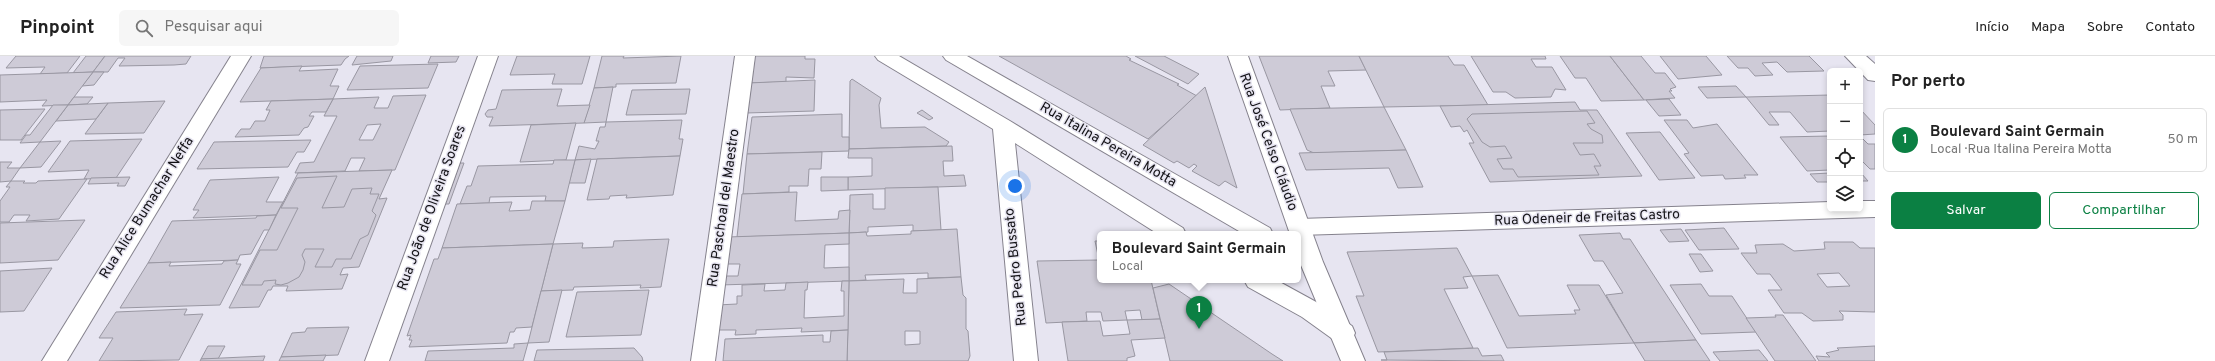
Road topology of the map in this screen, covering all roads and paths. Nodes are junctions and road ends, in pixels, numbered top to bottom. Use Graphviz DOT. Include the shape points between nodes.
graph roads {
  1 [pos="241,56"];
  2 [pos="488,56"];
  3 [pos="745,56"];
  4 [pos="885,56"];
  5 [pos="953,56"];
  6 [pos="1238,56"];
  7 [pos="1855,56"];
  8 [pos="1875,75"];
  9 [pos="1002,126"];
  10 [pos="1875,209"];
  11 [pos="1299,227"];
  12 [pos="1170,231"];
  13 [pos="1257,231"];
  14 [pos="1299,231"];
  15 [pos="1301,250"];
  16 [pos="1302,261"];
  17 [pos="1261,283"];
  18 [pos="1343,333"];
  19 [pos="54,361"];
  20 [pos="377,361"];
  21 [pos="703,361"];
  22 [pos="1026,361"];
  23 [pos="1353,361"];
  1 -- 19 [label="street, Rua Alice Bumachar Neffa"];
  2 -- 20 [label="street, Rua João de Oliveira Soares"];
  3 -- 21 [label="street, Rua Paschoal del Maestro"];
  4 -- 9 [label="street"];
  5 -- 13 [label="street, Rua Italina Pereira Motta"];
  6 -- 11 [label="street, Rua José Celso Cláudio"];
  7 -- 8 [label="street"];
  9 -- 12 [label="street"];
  9 -- 22 [label="street, Rua Pedro Bussato"];
  10 -- 11 [label="street, Rua Odeneir de Freitas Castro"];
  11 -- 14 [label="street, Rua José Celso Cláudio"];
  15 -- 16 [label="street, Rua José Celso Cláudio"];
  16 -- 18 [label="street, Rua José Celso Cláudio"];
  17 -- 18 [label="street" via="1310,310"];
  18 -- 23 [label="street, Rua José Celso Cláudio"];
}
